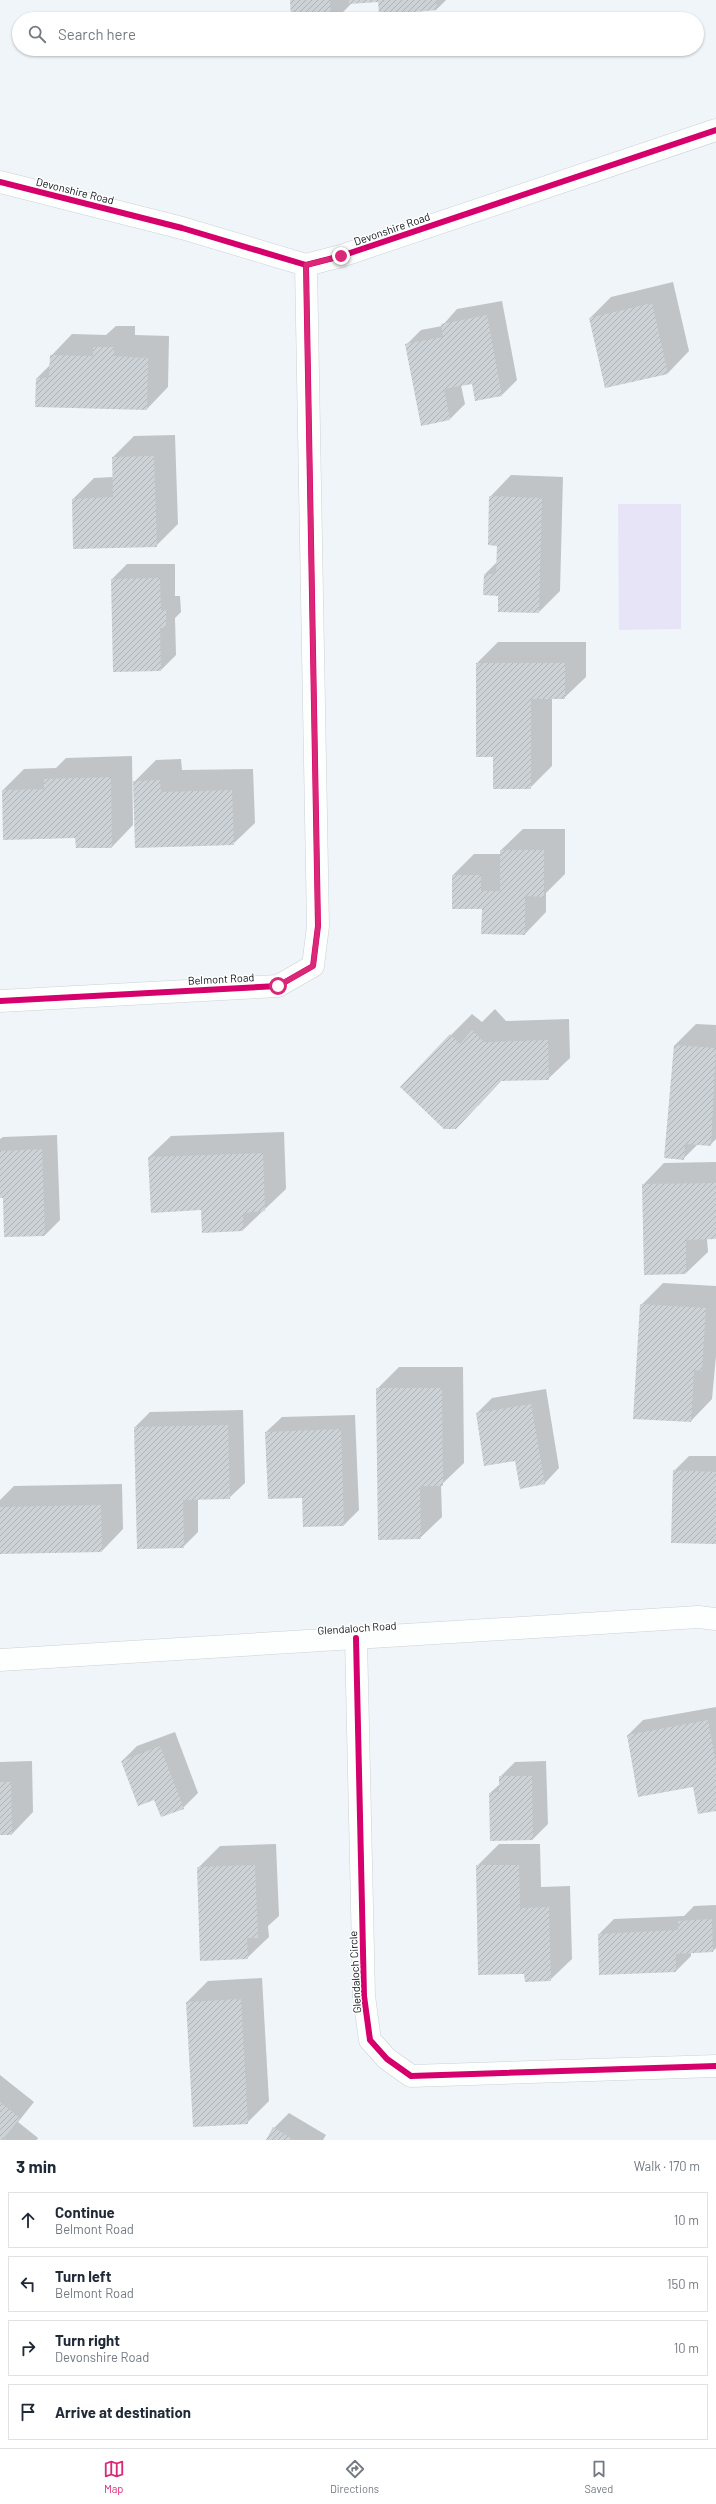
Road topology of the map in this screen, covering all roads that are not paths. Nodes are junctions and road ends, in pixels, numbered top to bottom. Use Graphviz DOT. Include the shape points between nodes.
graph roads {
  1 [pos="716,130"];
  2 [pos="0,182"];
  3 [pos="306,265"];
  4 [pos="0,1001"];
  5 [pos="716,1619"];
  6 [pos="356,1638"];
  7 [pos="0,1660"];
  8 [pos="716,2066"];
  1 -- 3 [label="street, Devonshire Road" via="341,256"];
  2 -- 3 [label="street, Devonshire Road" via="182,228"];
  3 -- 4 [label="street, Belmont Road" via="318,926 313,966 278,986"];
  5 -- 6 [label="street, Glendaloch Road" via="690,1618"];
  6 -- 7 [label="street, Glendaloch Road"];
  6 -- 8 [label="street, Glendaloch Circle" via="364,1996 370,2040 387,2059 411,2076"];
}
